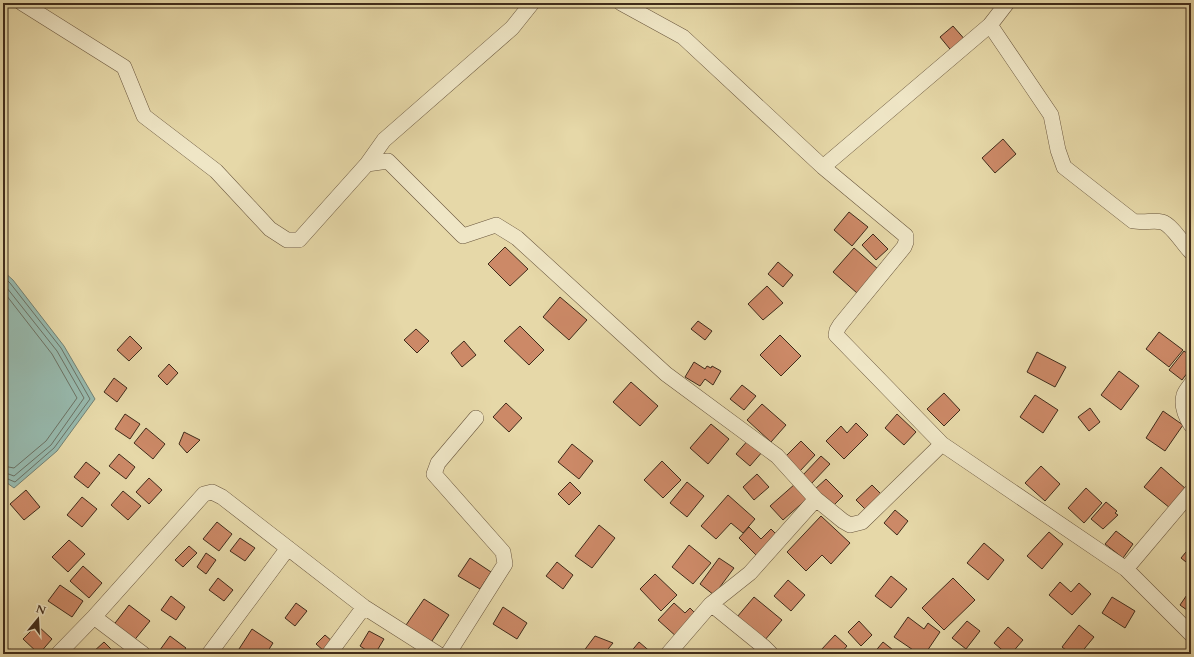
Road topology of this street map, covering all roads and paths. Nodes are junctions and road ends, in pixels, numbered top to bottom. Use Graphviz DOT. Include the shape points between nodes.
graph roads {
  1 [pos="22,3"];
  2 [pos="532,3"];
  3 [pos="621,3"];
  4 [pos="1007,3"];
  5 [pos="990,25"];
  6 [pos="367,164"];
  7 [pos="823,167"];
  8 [pos="1191,252"];
  9 [pos="1191,384"];
  10 [pos="476,418"];
  11 [pos="1191,425"];
  12 [pos="942,444"];
  13 [pos="1191,492"];
  14 [pos="816,499"];
  15 [pos="288,548"];
  16 [pos="1126,569"];
  17 [pos="711,604"];
  18 [pos="364,607"];
  19 [pos="94,617"];
  20 [pos="1191,634"];
  21 [pos="58,654"];
  22 [pos="143,654"];
  23 [pos="209,654"];
  24 [pos="329,654"];
  25 [pos="438,654"];
  26 [pos="448,654"];
  27 [pos="668,654"];
  28 [pos="771,654"];
  1 -- 6 [label="street" via="124,67 144,116 216,171 270,230 287,240 299,240"];
  2 -- 6 [label="street" via="512,28 384,140"];
  3 -- 7 [label="street" via="683,38"];
  4 -- 5 [label="street"];
  5 -- 7 [label="street"];
  5 -- 8 [label="street" via="1051,115 1064,167 1133,221 1162,222 1169,226"];
  6 -- 14 [label="street" via="388,161 463,236 496,225 517,238 666,374 777,456"];
  7 -- 12 [label="street" via="906,236 904,247 840,324 836,335"];
  9 -- 11 [label="street" via="1184,395 1186,417"];
  10 -- 26 [label="street" via="438,463 434,474 503,552 505,564"];
  12 -- 14 [label="street" via="862,522 850,525"];
  12 -- 16 [label="street"];
  13 -- 16 [label="street"];
  14 -- 17 [label="street" via="750,574"];
  15 -- 18 [label="street"];
  15 -- 19 [label="street" via="222,497 212,492 204,494"];
  15 -- 23 [label="street"];
  16 -- 20 [label="street"];
  17 -- 27 [label="street"];
  17 -- 28 [label="street"];
  18 -- 24 [label="street"];
  18 -- 25 [label="street"];
  19 -- 21 [label="street"];
  19 -- 22 [label="street"];
}
